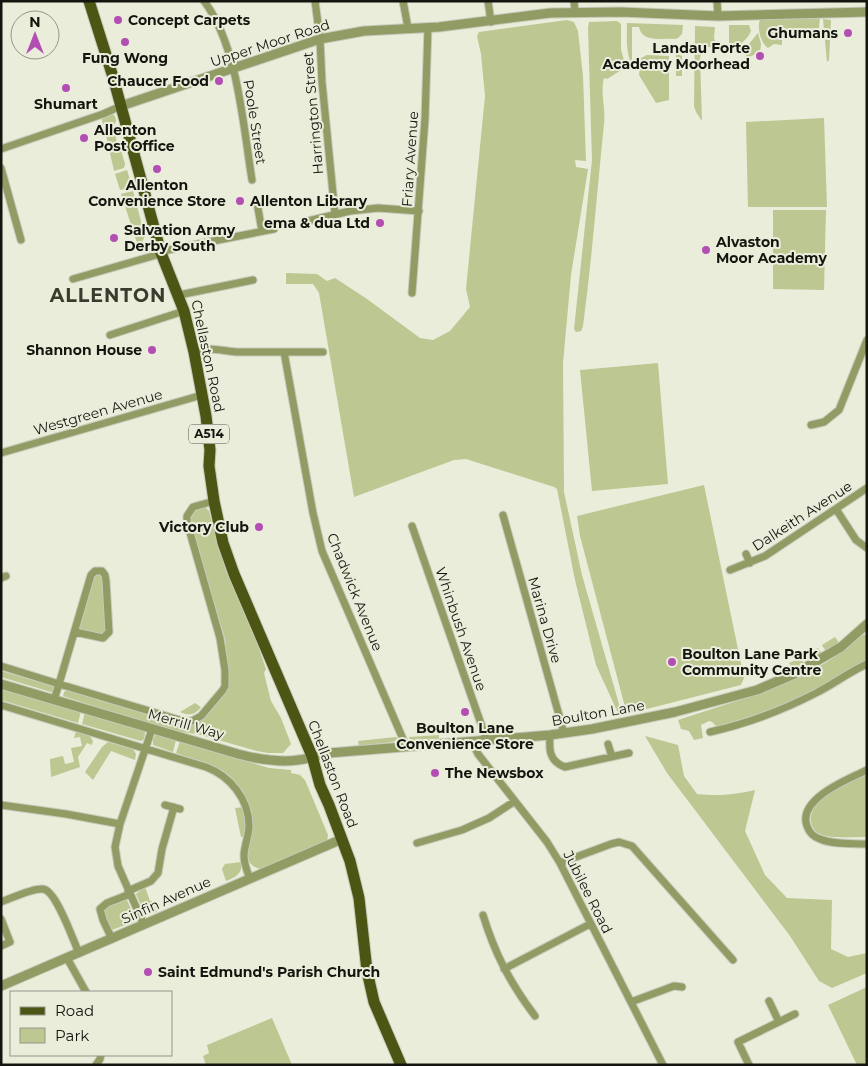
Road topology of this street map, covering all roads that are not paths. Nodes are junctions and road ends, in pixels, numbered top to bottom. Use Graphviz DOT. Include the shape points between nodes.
graph roads {
  1 [pos="89,1"];
  2 [pos="204,1"];
  3 [pos="315,1"];
  4 [pos="403,1"];
  5 [pos="488,1"];
  6 [pos="574,1"];
  7 [pos="717,1"];
  8 [pos="575,12"];
  9 [pos="867,12"];
  10 [pos="718,16"];
  11 [pos="491,22"];
  12 [pos="428,27"];
  13 [pos="408,28"];
  14 [pos="320,39"];
  15 [pos="234,69"];
  16 [pos="120,106"];
  17 [pos="1,149"];
  18 [pos="1,168"];
  19 [pos="252,180"];
  20 [pos="257,203"];
  21 [pos="419,211"];
  22 [pos="335,214"];
  23 [pos="304,222"];
  24 [pos="274,228"];
  25 [pos="262,231"];
  26 [pos="21,240"];
  27 [pos="161,253"];
  28 [pos="73,279"];
  29 [pos="253,280"];
  30 [pos="412,294"];
  31 [pos="179,295"];
  32 [pos="184,310"];
  33 [pos="110,335"];
  34 [pos="867,340"];
  35 [pos="194,352"];
  36 [pos="284,352"];
  37 [pos="323,352"];
  38 [pos="202,395"];
  39 [pos="811,425"];
  40 [pos="1,453"];
  41 [pos="867,488"];
  42 [pos="214,501"];
  43 [pos="836,509"];
  44 [pos="502,514"];
  45 [pos="412,526"];
  46 [pos="867,548"];
  47 [pos="746,554"];
  48 [pos="750,563"];
  49 [pos="730,570"];
  50 [pos="867,624"];
  51 [pos="75,632"];
  52 [pos="867,664"];
  53 [pos="1,666"];
  54 [pos="1,684"];
  55 [pos="59,684"];
  56 [pos="54,700"];
  57 [pos="1,705"];
  58 [pos="152,729"];
  59 [pos="710,732"];
  60 [pos="564,733"];
  61 [pos="550,735"];
  62 [pos="487,741"];
  63 [pos="472,742"];
  64 [pos="608,744"];
  65 [pos="406,746"];
  66 [pos="146,748"];
  67 [pos="629,753"];
  68 [pos="312,756"];
  69 [pos="612,757"];
  70 [pos="867,770"];
  71 [pos="515,800"];
  72 [pos="1,805"];
  73 [pos="164,805"];
  74 [pos="120,824"];
  75 [pos="342,839"];
  76 [pos="417,843"];
  77 [pos="867,844"];
  78 [pos="560,863"];
  79 [pos="250,878"];
  80 [pos="129,893"];
  81 [pos="1,902"];
  82 [pos="482,915"];
  83 [pos="1,919"];
  84 [pos="590,924"];
  85 [pos="144,926"];
  86 [pos="112,939"];
  87 [pos="1,946"];
  88 [pos="79,953"];
  89 [pos="67,958"];
  90 [pos="733,960"];
  91 [pos="504,969"];
  92 [pos="1,986"];
  93 [pos="682,987"];
  94 [pos="85,991"];
  95 [pos="769,1001"];
  96 [pos="631,1002"];
  97 [pos="795,1014"];
  98 [pos="534,1016"];
  99 [pos="779,1022"];
  100 [pos="661,1062"];
  101 [pos="401,1065"];
  102 [pos="652,1065"];
  103 [pos="749,1065"];
  1 -- 16 [label="main road, A514"];
  2 -- 15 [label="street, Poole Street" via="218,24"];
  3 -- 14 [label="street, Harrington Street"];
  4 -- 13 [label="street"];
  5 -- 11 [label="street"];
  6 -- 8 [label="street"];
  7 -- 10 [label="street"];
  8 -- 10 [label="street, Upper Moor Road"];
  8 -- 11 [label="street, Upper Moor Road"];
  9 -- 10 [label="street, Upper Moor Road"];
  11 -- 12 [label="street, Upper Moor Road"];
  12 -- 13 [label="street, Upper Moor Road"];
  12 -- 21 [label="street, Friary Avenue"];
  13 -- 14 [label="street, Upper Moor Road"];
  14 -- 15 [label="street, Upper Moor Road"];
  14 -- 22 [label="street, Harrington Street"];
  15 -- 16 [label="street, Upper Moor Road"];
  15 -- 19 [label="street, Poole Street"];
  16 -- 17 [label="street"];
  16 -- 27 [label="main road, Chellaston Road / A514"];
  18 -- 26 [label="street"];
  20 -- 25 [label="street"];
  21 -- 22 [label="street" via="378,208"];
  21 -- 30 [label="street, Friary Avenue"];
  22 -- 23 [label="street"];
  24 -- 25 [label="street"];
  25 -- 27 [label="street"];
  27 -- 28 [label="street"];
  27 -- 31 [label="main road, Chellaston Road / A514"];
  29 -- 31 [label="street"];
  31 -- 32 [label="main road, Chellaston Road / A514"];
  32 -- 33 [label="street"];
  32 -- 35 [label="main road, Chellaston Road / A514"];
  34 -- 39 [label="street" via="839,410 824,422"];
  35 -- 36 [label="street" via="200,349"];
  35 -- 38 [label="main road, Chellaston Road / A514"];
  36 -- 37 [label="street"];
  36 -- 65 [label="street, Chadwick Avenue" via="322,551"];
  38 -- 40 [label="street, Westgreen Avenue"];
  38 -- 42 [label="main road, Chellaston Road / A514"];
  41 -- 43 [label="street, Dalkeith Avenue"];
  42 -- 55 [label="street, Merrill Way" via="193,507 187,516 216,623 225,670 224,690 203,714 195,720 183,721"];
  42 -- 68 [label="main road, Chellaston Road / A514" via="234,574"];
  43 -- 46 [label="street" via="856,540"];
  43 -- 48 [label="street, Dalkeith Avenue"];
  44 -- 60 [label="street, Marina Drive"];
  45 -- 62 [label="street, Whinbush Avenue"];
  47 -- 48 [label="street, Dalkeith Avenue"];
  48 -- 49 [label="street, Dalkeith Avenue"];
  50 -- 60 [label="street, Boulton Lane" via="820,661 757,690 644,719"];
  51 -- 51 [label="street" via="90,575 102,571 106,580 109,632 103,638"];
  51 -- 55 [label="street"];
  52 -- 59 [label="street" via="799,701"];
  53 -- 55 [label="street, Merrill Way"];
  54 -- 56 [label="street, Merrill Way"];
  55 -- 56 [label="street"];
  56 -- 58 [label="street, Merrill Way"];
  57 -- 66 [label="street"];
  58 -- 66 [label="street"];
  58 -- 68 [label="street, Merrill Way" via="258,759 299,760"];
  60 -- 61 [label="street, Boulton Lane"];
  61 -- 62 [label="street, Boulton Lane"];
  61 -- 69 [label="street" via="551,756 562,766"];
  62 -- 63 [label="street, Boulton Lane"];
  63 -- 65 [label="street, Boulton Lane"];
  63 -- 71 [label="street, Jubilee Road"];
  64 -- 69 [label="street"];
  65 -- 68 [label="street, Boulton Lane"];
  66 -- 74 [label="street"];
  66 -- 79 [label="street" via="212,769 232,785 248,813 244,858"];
  67 -- 69 [label="street"];
  68 -- 75 [label="main road, Chellaston Road / A514"];
  70 -- 77 [label="street" via="816,798 805,818 808,830 815,837 837,843"];
  71 -- 76 [label="street" via="489,818 462,830"];
  71 -- 78 [label="street, Jubilee Road"];
  72 -- 74 [label="street"];
  73 -- 80 [label="street" via="177,808 162,849 158,873 151,881"];
  74 -- 80 [label="street" via="115,855"];
  75 -- 79 [label="street, Sinfin Avenue"];
  75 -- 101 [label="main road, Chellaston Road / A514" via="359,898 367,971 374,1002"];
  78 -- 84 [label="street, Jubilee Road"];
  78 -- 90 [label="street" via="611,844 620,842 632,846"];
  79 -- 85 [label="street, Sinfin Avenue"];
  80 -- 85 [label="street"];
  80 -- 86 [label="street" via="100,909"];
  81 -- 88 [label="street" via="32,891 47,890 55,898"];
  82 -- 91 [label="street"];
  83 -- 87 [label="street" via="10,942"];
  84 -- 91 [label="street"];
  84 -- 96 [label="street, Jubilee Road"];
  85 -- 86 [label="street, Sinfin Avenue"];
  86 -- 88 [label="street, Sinfin Avenue"];
  88 -- 89 [label="street, Sinfin Avenue"];
  89 -- 92 [label="street, Sinfin Avenue"];
  89 -- 94 [label="street"];
  91 -- 98 [label="street"];
  93 -- 96 [label="street" via="674,986"];
  95 -- 99 [label="street"];
  96 -- 100 [label="street, Jubilee Road"];
  97 -- 99 [label="street"];
  99 -- 103 [label="street" via="738,1042"];
  100 -- 102 [label="street"];
}
